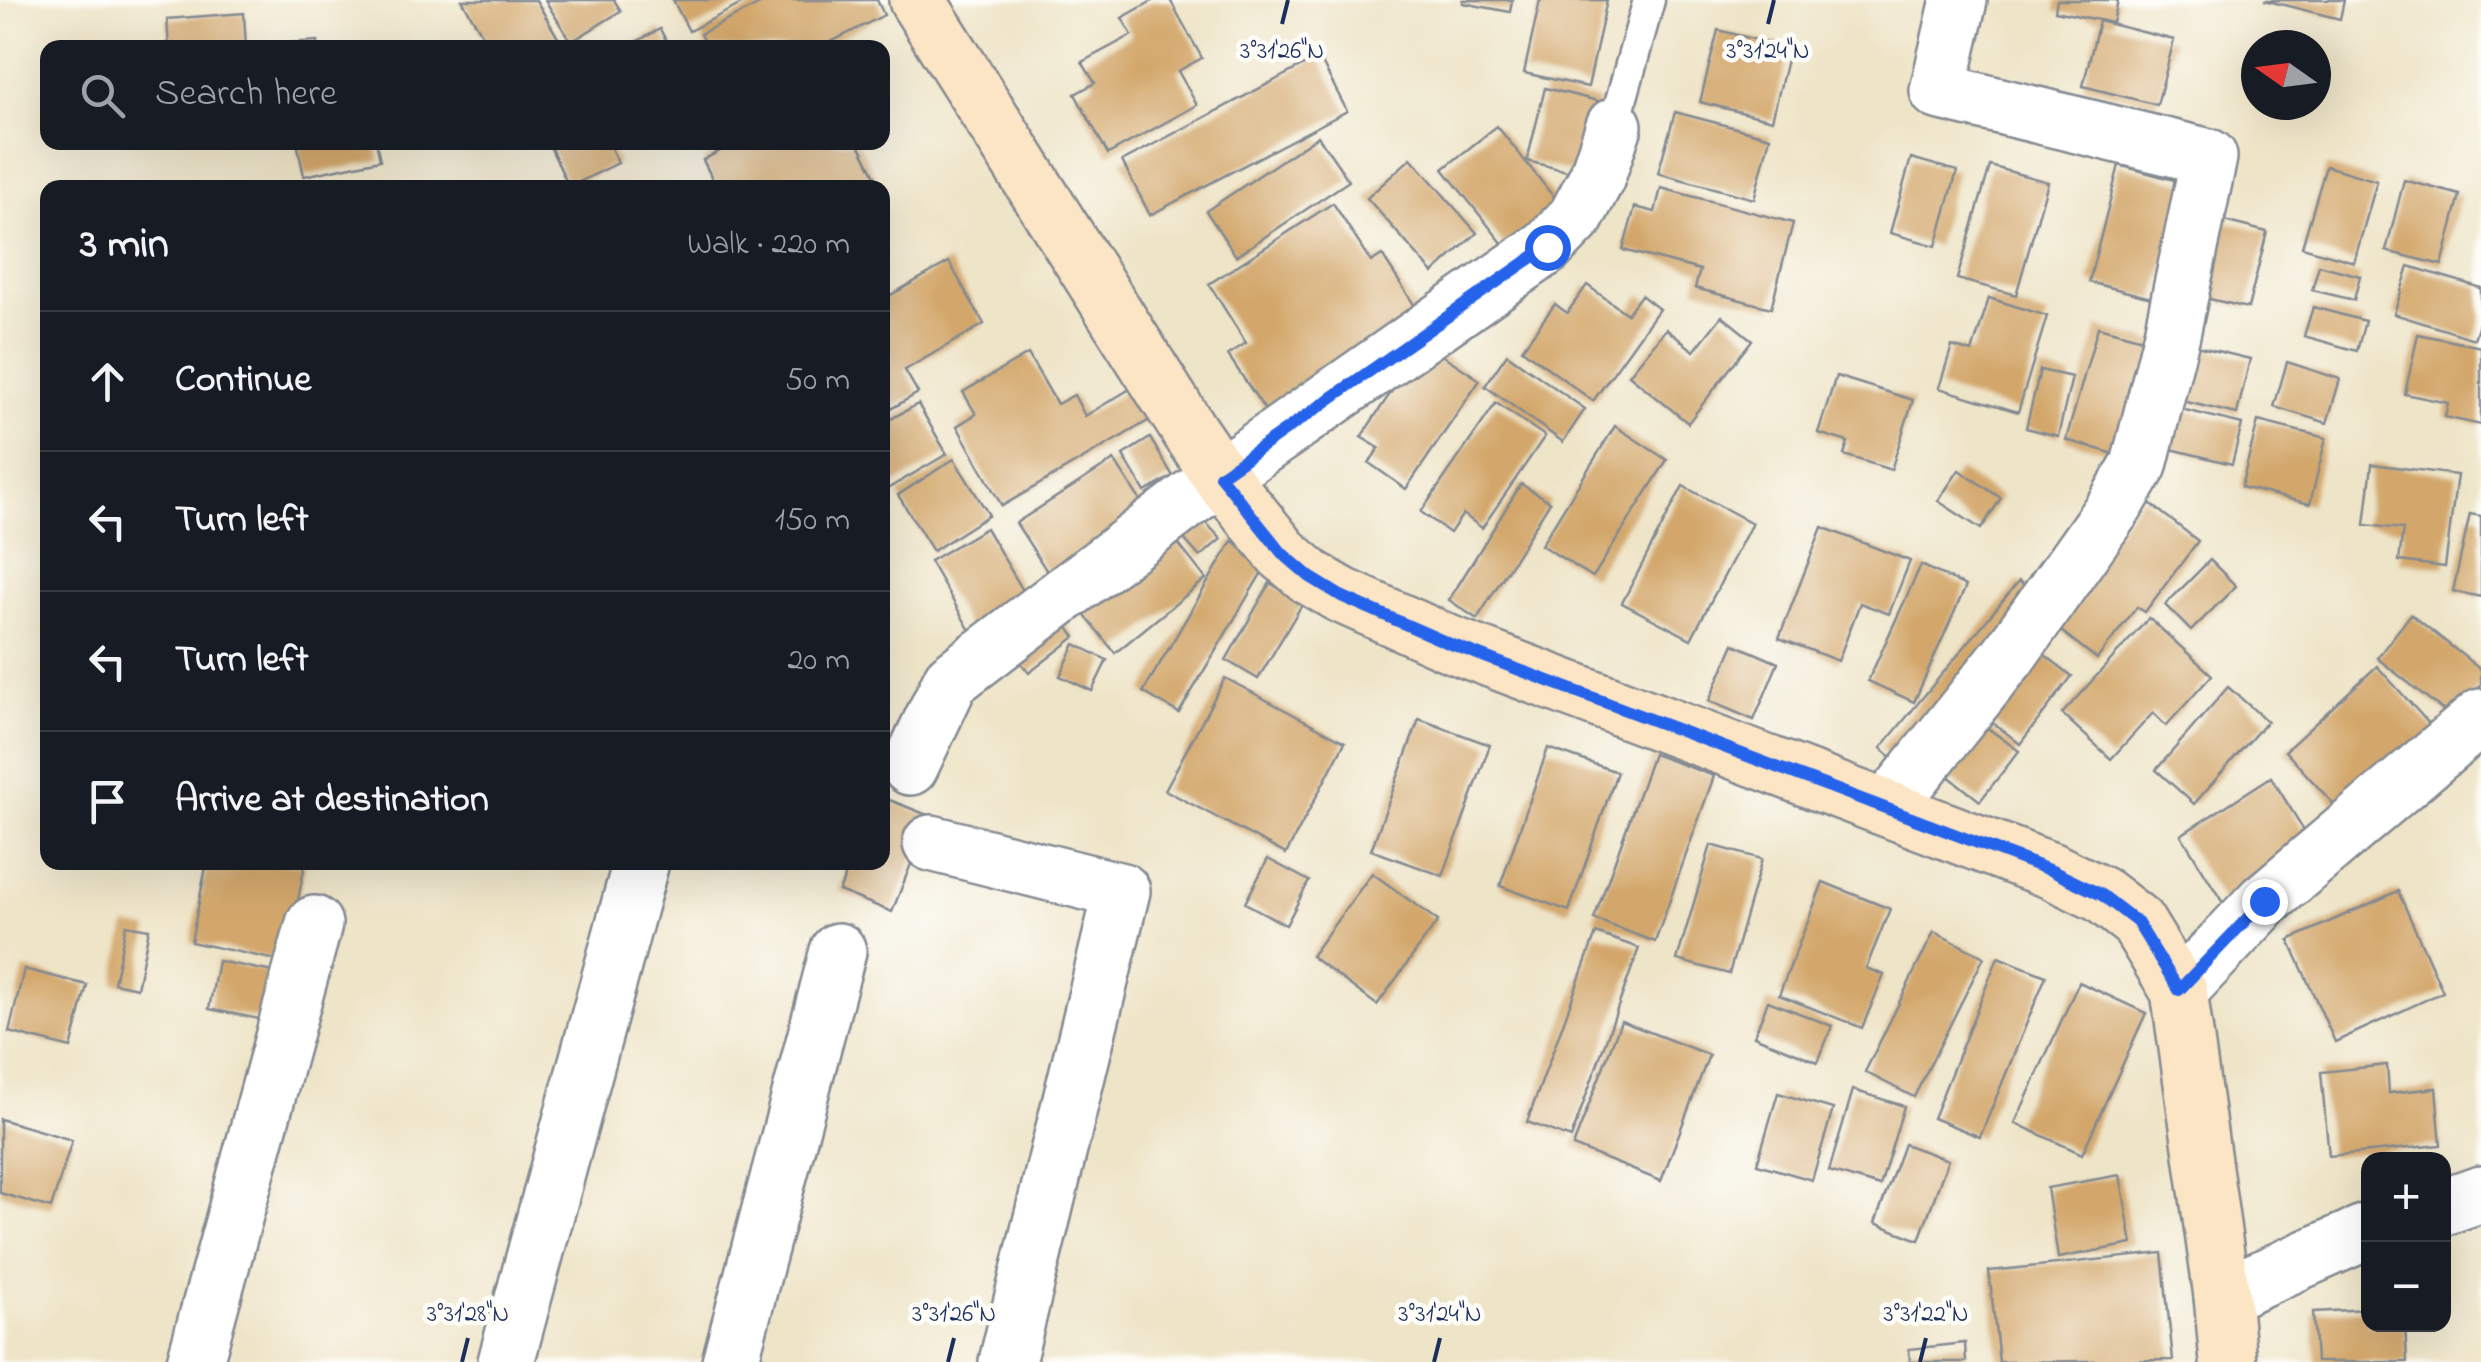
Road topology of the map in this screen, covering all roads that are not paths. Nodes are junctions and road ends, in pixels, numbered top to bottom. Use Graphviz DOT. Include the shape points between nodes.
graph roads {
  1 [pos="917,0"];
  2 [pos="1649,0"];
  3 [pos="1959,0"];
  4 [pos="1614,126"];
  5 [pos="1220,476"];
  6 [pos="2481,717"];
  7 [pos="910,766"];
  8 [pos="1887,808"];
  9 [pos="930,843"];
  10 [pos="639,870"];
  11 [pos="314,924"];
  12 [pos="838,951"];
  13 [pos="2179,990"];
  14 [pos="2481,1194"];
  15 [pos="2451,1204"];
  16 [pos="2361,1234"];
  17 [pos="2222,1296"];
  18 [pos="194,1362"];
  19 [pos="506,1362"];
  20 [pos="730,1362"];
  21 [pos="978,1362"];
  22 [pos="986,1362"];
  23 [pos="1007,1362"];
  24 [pos="2228,1362"];
  1 -- 5 [label="main road"];
  2 -- 4 [label="lane"];
  3 -- 8 [label="street" via="1938,91 2209,157 2139,465 2009,656"];
  4 -- 5 [label="street" via="1576,217 1547,247"];
  5 -- 7 [label="street" via="951,680"];
  5 -- 8 [label="main road" via="1282,553 1341,596 1448,643"];
  6 -- 13 [label="street" via="2264,901"];
  8 -- 13 [label="main road" via="2102,895 2137,922"];
  9 -- 23 [label="street" via="1122,891"];
  10 -- 19 [label="street"];
  11 -- 18 [label="street"];
  12 -- 20 [label="street"];
  13 -- 17 [label="main road"];
  14 -- 15 [label="street"];
  16 -- 17 [label="street"];
  17 -- 24 [label="main road"];
  21 -- 22 [label="street"];
}
